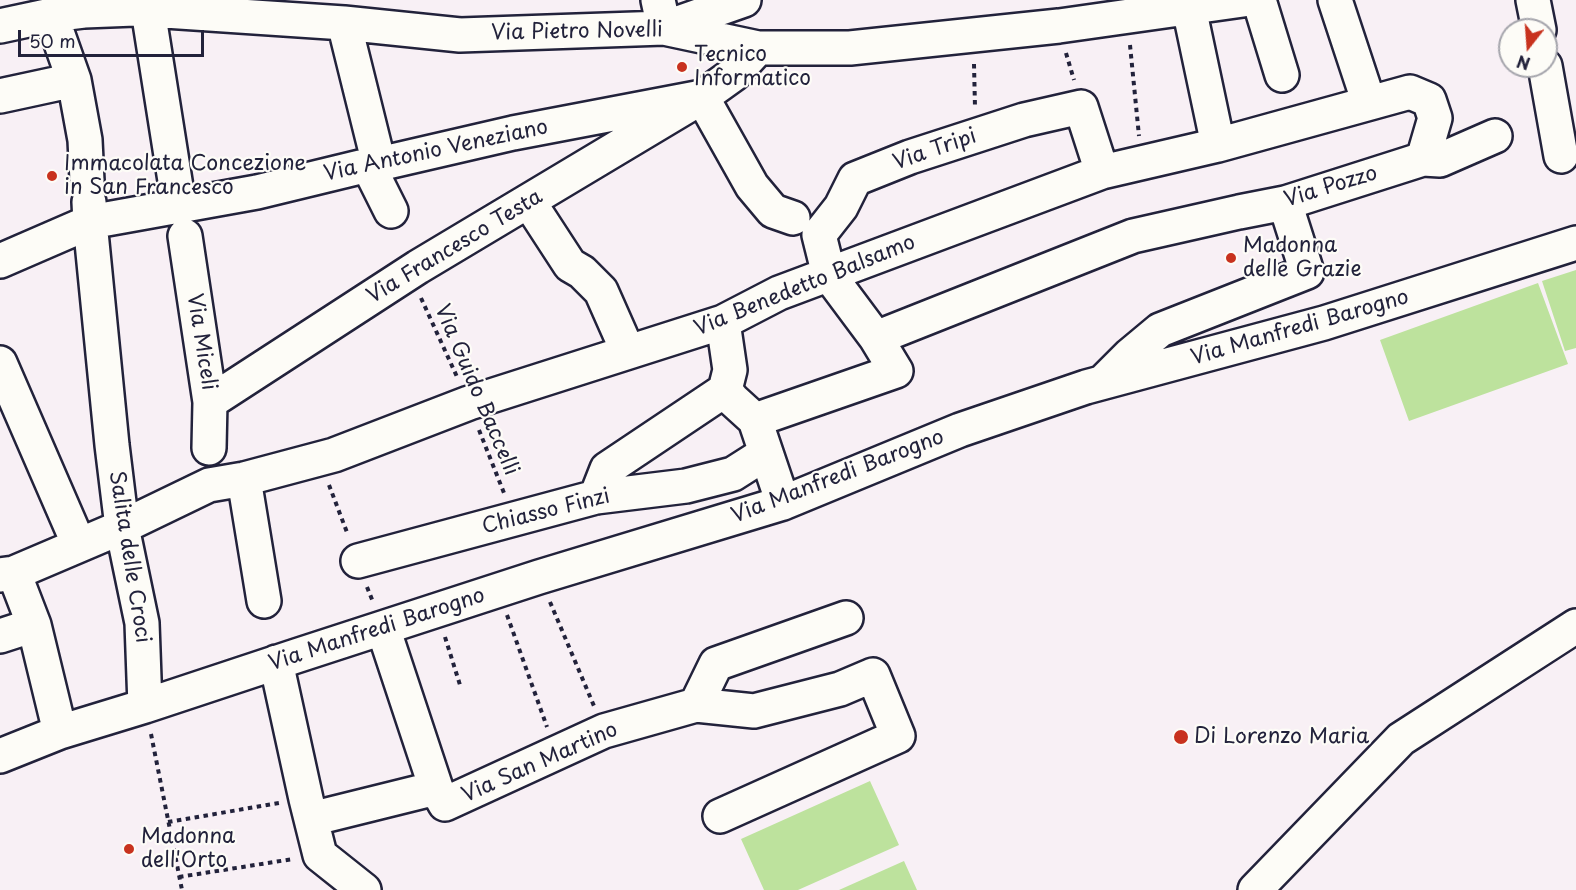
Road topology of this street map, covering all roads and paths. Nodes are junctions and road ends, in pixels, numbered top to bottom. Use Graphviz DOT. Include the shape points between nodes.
graph roads {
  1 [pos="745,0"];
  2 [pos="1243,0"];
  3 [pos="1260,0"];
  4 [pos="1335,0"];
  5 [pos="1533,0"];
  6 [pos="139,6"];
  7 [pos="232,8"];
  8 [pos="1189,8"];
  9 [pos="69,9"];
  10 [pos="661,14"];
  11 [pos="1127,15"];
  12 [pos="1537,18"];
  13 [pos="344,22"];
  14 [pos="0,26"];
  15 [pos="1059,26"];
  16 [pos="973,35"];
  17 [pos="758,48"];
  18 [pos="1282,75"];
  19 [pos="1547,78"];
  20 [pos="74,80"];
  21 [pos="0,96"];
  22 [pos="702,98"];
  23 [pos="1369,103"];
  24 [pos="1081,107"];
  25 [pos="975,136"];
  26 [pos="1495,136"];
  27 [pos="1218,145"];
  28 [pos="1561,156"];
  29 [pos="1423,159"];
  30 [pos="1142,162"];
  31 [pos="374,164"];
  32 [pos="1102,172"];
  33 [pos="89,201"];
  34 [pos="529,202"];
  35 [pos="1285,203"];
  36 [pos="391,211"];
  37 [pos="182,221"];
  38 [pos="806,227"];
  39 [pos="1576,243"];
  40 [pos="0,261"];
  41 [pos="409,273"];
  42 [pos="829,275"];
  43 [pos="723,322"];
  44 [pos="876,338"];
  45 [pos="628,352"];
  46 [pos="0,363"];
  47 [pos="1101,383"];
  48 [pos="210,402"];
  49 [pos="469,403"];
  50 [pos="738,403"];
  51 [pos="209,448"];
  52 [pos="766,453"];
  53 [pos="244,479"];
  54 [pos="596,496"];
  55 [pos="783,503"];
  56 [pos="514,519"];
  57 [pos="122,527"];
  58 [pos="79,545"];
  59 [pos="358,561"];
  60 [pos="7,574"];
  61 [pos="539,577"];
  62 [pos="498,590"];
  63 [pos="264,601"];
  64 [pos="437,610"];
  65 [pos="846,618"];
  66 [pos="34,625"];
  67 [pos="1576,626"];
  68 [pos="383,628"];
  69 [pos="0,636"];
  70 [pos="276,662"];
  71 [pos="460,685"];
  72 [pos="696,705"];
  73 [pos="146,706"];
  74 [pos="604,731"];
  75 [pos="60,732"];
  76 [pos="556,753"];
  77 [pos="0,756"];
  78 [pos="436,788"];
  79 [pos="309,809"];
  80 [pos="720,816"];
  81 [pos="168,822"];
  82 [pos="320,855"];
  83 [pos="179,877"];
  84 [pos="182,890"];
  85 [pos="364,890"];
  86 [pos="1255,890"];
  1 -- 10 [label="street"];
  1 -- 17 [label="street"];
  2 -- 8 [label="street, Via Pietro Novelli"];
  3 -- 18 [label="street"];
  4 -- 23 [label="street"];
  5 -- 12 [label="street"];
  6 -- 7 [label="street, Via Pietro Novelli"];
  6 -- 9 [label="street, Via Pietro Novelli"];
  6 -- 37 [label="street, Via Miceli"];
  7 -- 13 [label="street, Via Pietro Novelli"];
  8 -- 11 [label="street, Via Pietro Novelli"];
  8 -- 27 [label="street"];
  9 -- 14 [label="street, Via Pietro Novelli"];
  9 -- 20 [label="street, Salita delle Croci"];
  10 -- 13 [label="street, Via Pietro Novelli" via="460,35"];
  10 -- 17 [label="street, Via Pietro Novelli"];
  11 -- 15 [label="street, Via Pietro Novelli"];
  11 -- 30 [label="path"];
  13 -- 31 [label="street"];
  15 -- 16 [label="street, Via Pietro Novelli"];
  15 -- 24 [label="path"];
  16 -- 17 [label="street, Via Pietro Novelli" via="850,48"];
  16 -- 25 [label="path"];
  17 -- 22 [label="street, Via Francesco Testa" via="734,74"];
  19 -- 28 [label="street"];
  20 -- 21 [label="street"];
  20 -- 33 [label="street, Salita delle Croci" via="85,140"];
  22 -- 31 [label="street, Via Antonio Veneziano"];
  22 -- 34 [label="street, Via Francesco Testa"];
  22 -- 38 [label="street" via="752,186 772,211"];
  23 -- 27 [label="street, Via Benedetto Balsamo"];
  23 -- 29 [label="street, Via Benedetto Balsamo" via="1410,92 1429,99 1435,118"];
  24 -- 25 [label="street, Via Tripi"];
  24 -- 32 [label="street"];
  25 -- 38 [label="street, Via Tripi" via="855,179 841,207"];
  26 -- 29 [label="street, Via Pozzo" via="1440,160"];
  27 -- 30 [label="street, Via Benedetto Balsamo"];
  29 -- 35 [label="street, Via Pozzo"];
  30 -- 32 [label="street, Via Benedetto Balsamo"];
  31 -- 36 [label="street"];
  31 -- 37 [label="street, Via Antonio Veneziano" via="257,192"];
  32 -- 42 [label="street, Via Benedetto Balsamo"];
  33 -- 37 [label="street, Via Antonio Veneziano"];
  33 -- 40 [label="street, Via Antonio Veneziano"];
  33 -- 57 [label="street, Salita delle Croci"];
  34 -- 41 [label="street, Via Francesco Testa"];
  34 -- 45 [label="street" via="570,265 601,291"];
  35 -- 44 [label="street, Via Pozzo" via="1133,237"];
  35 -- 47 [label="street" via="1307,272 1160,330"];
  37 -- 48 [label="street, Via Miceli"];
  38 -- 42 [label="street"];
  39 -- 47 [label="street, Via Manfredi Barogno" via="1324,323"];
  41 -- 48 [label="street, Via Francesco Testa"];
  41 -- 49 [label="path, Via Guido Baccelli"];
  42 -- 43 [label="street, Via Benedetto Balsamo" via="779,293"];
  42 -- 44 [label="street"];
  43 -- 45 [label="street, Via Benedetto Balsamo"];
  43 -- 50 [label="street"];
  44 -- 50 [label="street" via="896,371"];
  45 -- 49 [label="street, Via Benedetto Balsamo"];
  46 -- 58 [label="street"];
  47 -- 55 [label="street, Via Manfredi Barogno" via="960,430"];
  48 -- 51 [label="street, Via Miceli"];
  49 -- 53 [label="street, Via Benedetto Balsamo" via="334,455"];
  49 -- 56 [label="path, Via Guido Baccelli"];
  50 -- 52 [label="street"];
  50 -- 54 [label="street" via="608,469"];
  52 -- 54 [label="street, Chiasso Finzi" via="733,474 686,486"];
  52 -- 55 [label="street"];
  53 -- 57 [label="street, Via Benedetto Balsamo" via="209,485"];
  53 -- 63 [label="street"];
  54 -- 56 [label="street, Chiasso Finzi"];
  55 -- 61 [label="street, Via Manfredi Barogno"];
  56 -- 59 [label="street, Chiasso Finzi"];
  57 -- 58 [label="street, Via Benedetto Balsamo"];
  57 -- 73 [label="street, Salita delle Croci" via="142,623"];
  58 -- 60 [label="street, Via Benedetto Balsamo"];
  60 -- 66 [label="street"];
  61 -- 62 [label="street, Via Manfredi Barogno"];
  61 -- 74 [label="path"];
  62 -- 64 [label="street, Via Manfredi Barogno"];
  62 -- 76 [label="path"];
  64 -- 68 [label="street, Via Manfredi Barogno"];
  64 -- 71 [label="path"];
  65 -- 72 [label="street" via="716,664"];
  66 -- 69 [label="street"];
  66 -- 75 [label="street"];
  67 -- 86 [label="street" via="1401,739"];
  68 -- 70 [label="street, Via Manfredi Barogno"];
  68 -- 78 [label="street"];
  70 -- 73 [label="street, Via Manfredi Barogno"];
  70 -- 79 [label="street"];
  72 -- 74 [label="street, Via San Martino"];
  72 -- 80 [label="street, Via San Martino" via="754,711 840,689 873,675 898,736"];
  73 -- 75 [label="street, Via Manfredi Barogno"];
  73 -- 81 [label="path"];
  74 -- 76 [label="street, Via San Martino"];
  75 -- 77 [label="street, Via Manfredi Barogno"];
  76 -- 78 [label="street, Via San Martino" via="445,804"];
  78 -- 79 [label="street, Via San Martino"];
  79 -- 81 [label="path"];
  79 -- 82 [label="street"];
  81 -- 83 [label="path"];
  82 -- 83 [label="path"];
  82 -- 85 [label="street"];
  83 -- 84 [label="path"];
}
